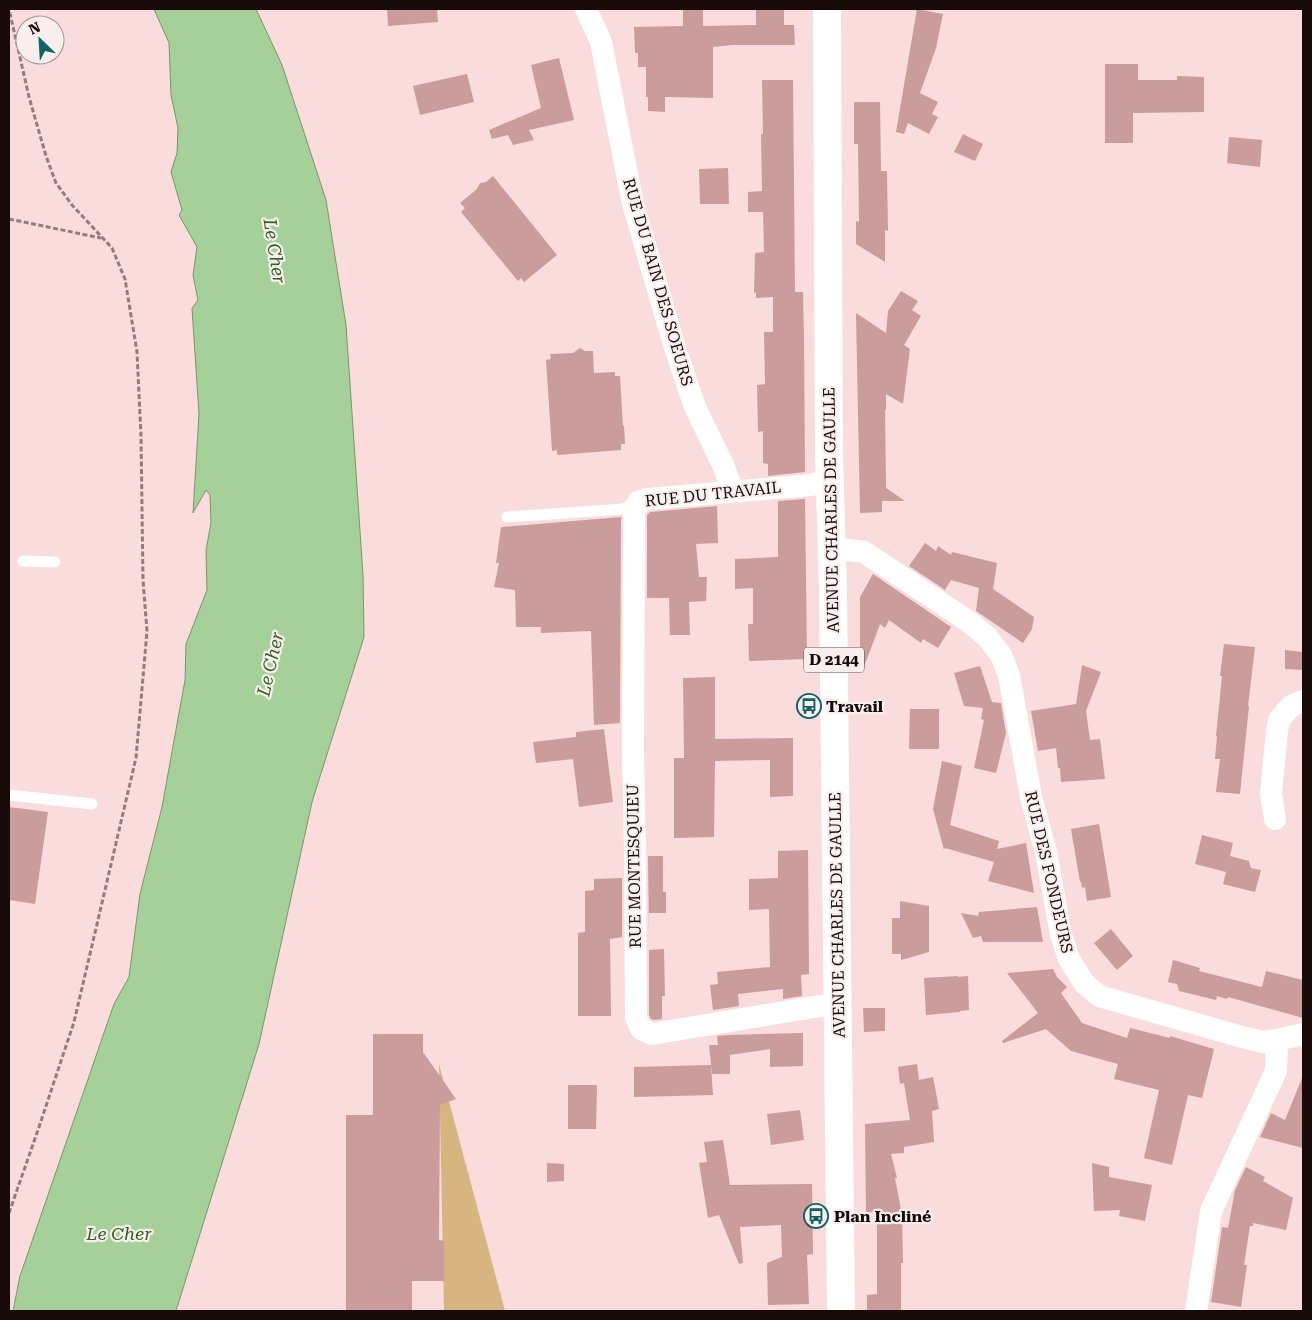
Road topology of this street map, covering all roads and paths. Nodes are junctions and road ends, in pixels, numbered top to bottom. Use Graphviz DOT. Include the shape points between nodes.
graph roads {
  1 [pos="9,9"];
  2 [pos="586,9"];
  3 [pos="827,9"];
  4 [pos="9,219"];
  5 [pos="103,238"];
  6 [pos="830,480"];
  7 [pos="734,491"];
  8 [pos="638,502"];
  9 [pos="507,517"];
  10 [pos="832,548"];
  11 [pos="23,561"];
  12 [pos="55,562"];
  13 [pos="1303,701"];
  14 [pos="9,795"];
  15 [pos="92,804"];
  16 [pos="1275,819"];
  17 [pos="838,1003"];
  18 [pos="1303,1034"];
  19 [pos="1277,1040"];
  20 [pos="9,1213"];
  21 [pos="841,1311"];
  22 [pos="1196,1311"];
  1 -- 5 [label="path" via="30,97 56,183"];
  2 -- 7 [label="street, RUE DU BAIN DES SOEURS" via="601,42 633,204 675,348 695,408"];
  3 -- 6 [label="main road, AVENUE CHARLES DE GAULLE / D 2144"];
  4 -- 5 [label="path"];
  5 -- 20 [label="path" via="112,248 126,279 137,352 146,631 136,758 74,1022"];
  6 -- 7 [label="street, RUE DU TRAVAIL"];
  6 -- 10 [label="main road, AVENUE CHARLES DE GAULLE / D 2144"];
  7 -- 8 [label="street, RUE DU TRAVAIL"];
  8 -- 9 [label="lane, RUE DU TRAVAIL" via="623,509"];
  8 -- 17 [label="street, RUE MONTESQUIEU" via="634,513 632,752 636,1018 640,1029 652,1034"];
  10 -- 17 [label="main road, AVENUE CHARLES DE GAULLE / D 2144"];
  10 -- 19 [label="street, RUE DES FONDEURS" via="864,552 968,621 988,638 1001,655 1009,675 1030,797 1046,852 1061,935 1069,959 1084,983 1099,996 1242,1037 1264,1042"];
  11 -- 12 [label="lane"];
  13 -- 16 [label="street" via="1291,706 1279,720 1271,793"];
  14 -- 15 [label="lane"];
  17 -- 21 [label="main road, AVENUE CHARLES DE GAULLE / D 2144"];
  18 -- 19 [label="street, RUE DES FONDEURS"];
  19 -- 22 [label="street" via="1276,1071 1211,1211"];
}
